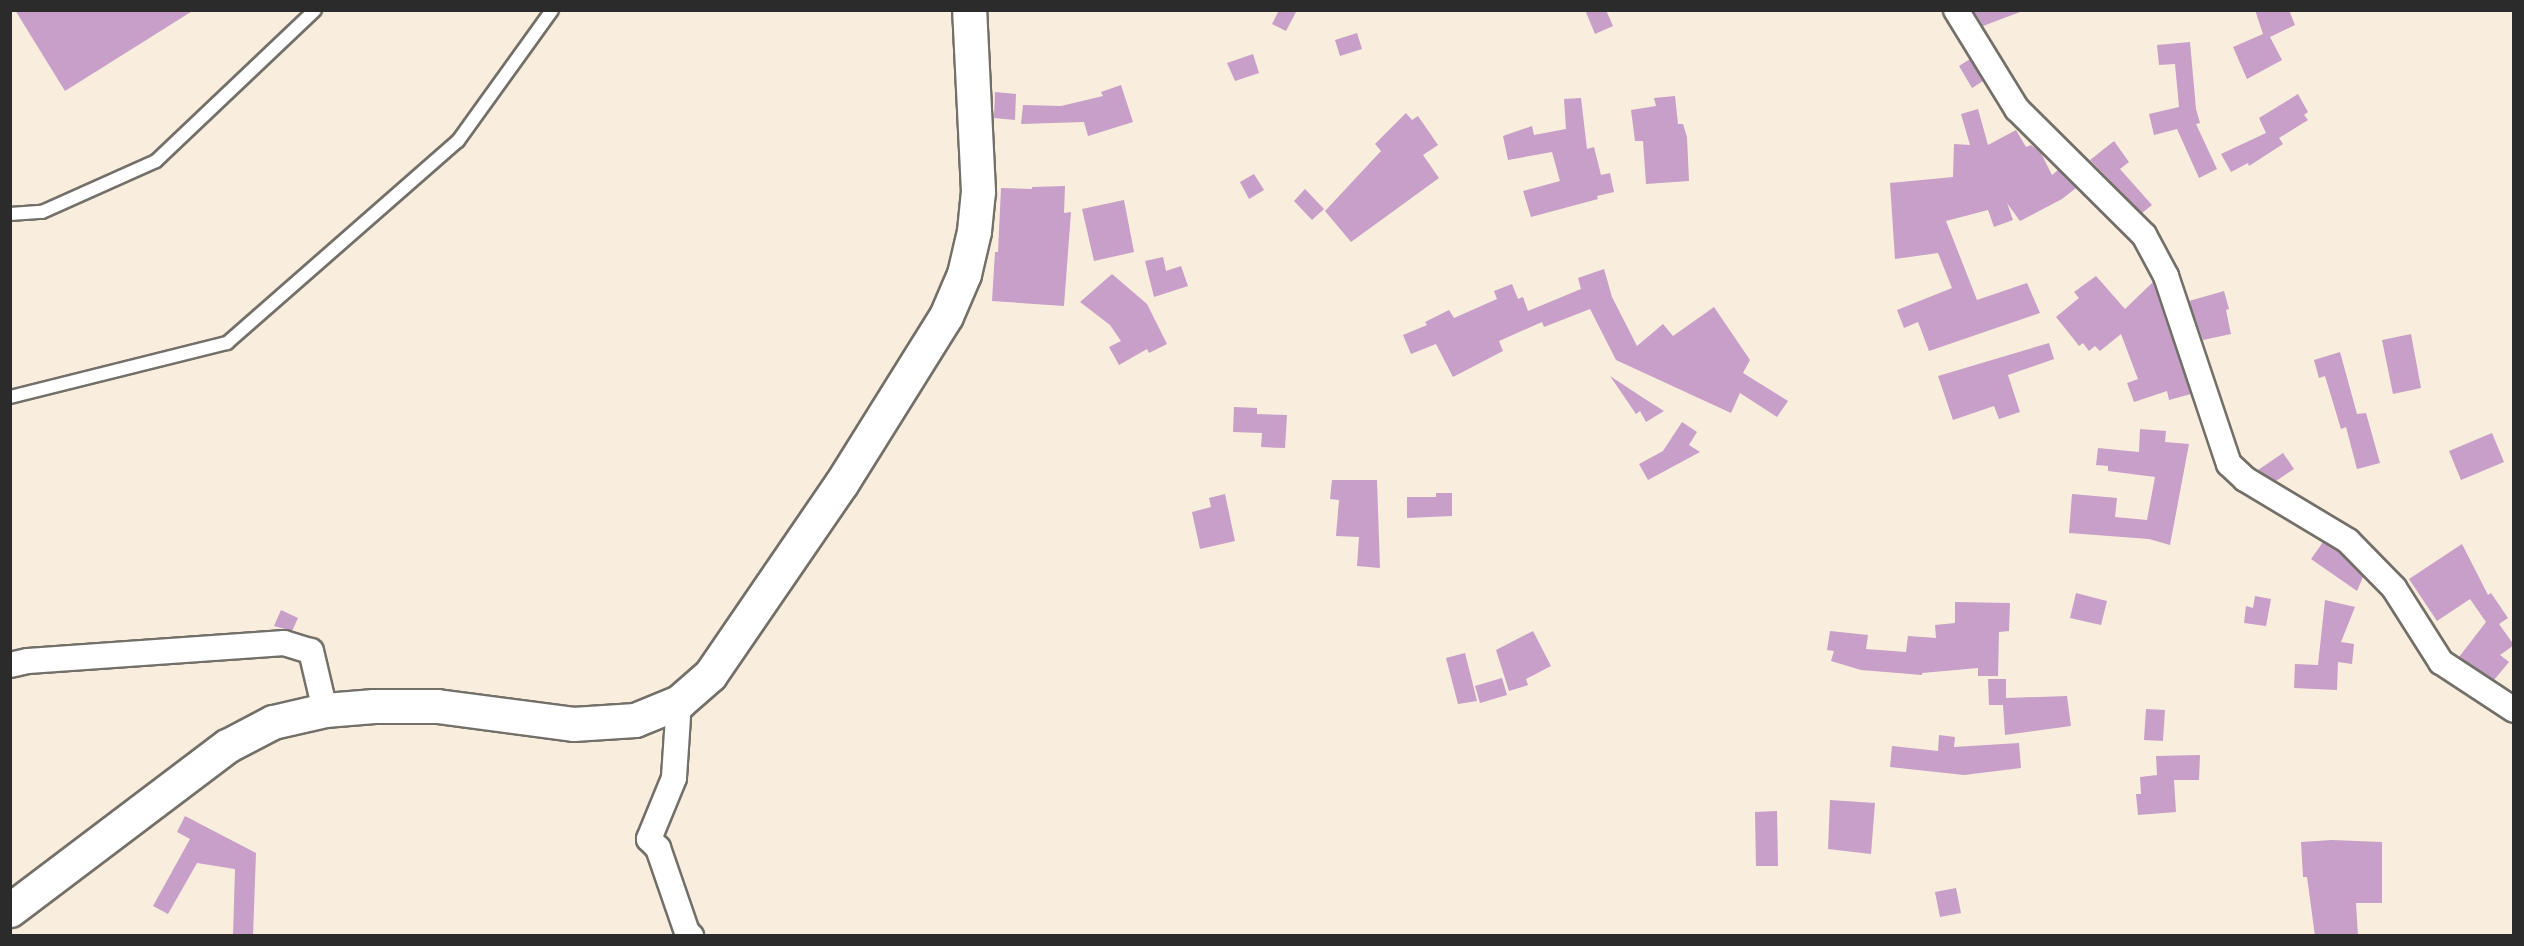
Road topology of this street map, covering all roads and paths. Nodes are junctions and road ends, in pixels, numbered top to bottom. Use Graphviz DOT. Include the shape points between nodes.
graph roads {
  1 [pos="315,10"];
  2 [pos="552,10"];
  3 [pos="969,10"];
  4 [pos="1956,10"];
  5 [pos="10,214"];
  6 [pos="10,398"];
  7 [pos="10,665"];
  8 [pos="679,702"];
  9 [pos="325,710"];
  10 [pos="2514,710"];
  11 [pos="10,910"];
  12 [pos="691,936"];
  1 -- 5 [label="lane" via="156,160 42,212"];
  2 -- 6 [label="lane" via="458,141 227,343"];
  3 -- 8 [label="main road" via="978,191 964,274 946,316 840,484 716,666"];
  4 -- 10 [label="street" via="2017,109 2144,235 2166,276 2229,464 2245,479 2348,541 2394,588 2441,662"];
  7 -- 9 [label="street" via="284,643 311,651"];
  8 -- 9 [label="main road" via="634,720 573,724 436,706"];
  8 -- 12 [label="street" via="674,778 649,839 658,848"];
  9 -- 11 [label="main road" via="273,722 227,746"];
}
